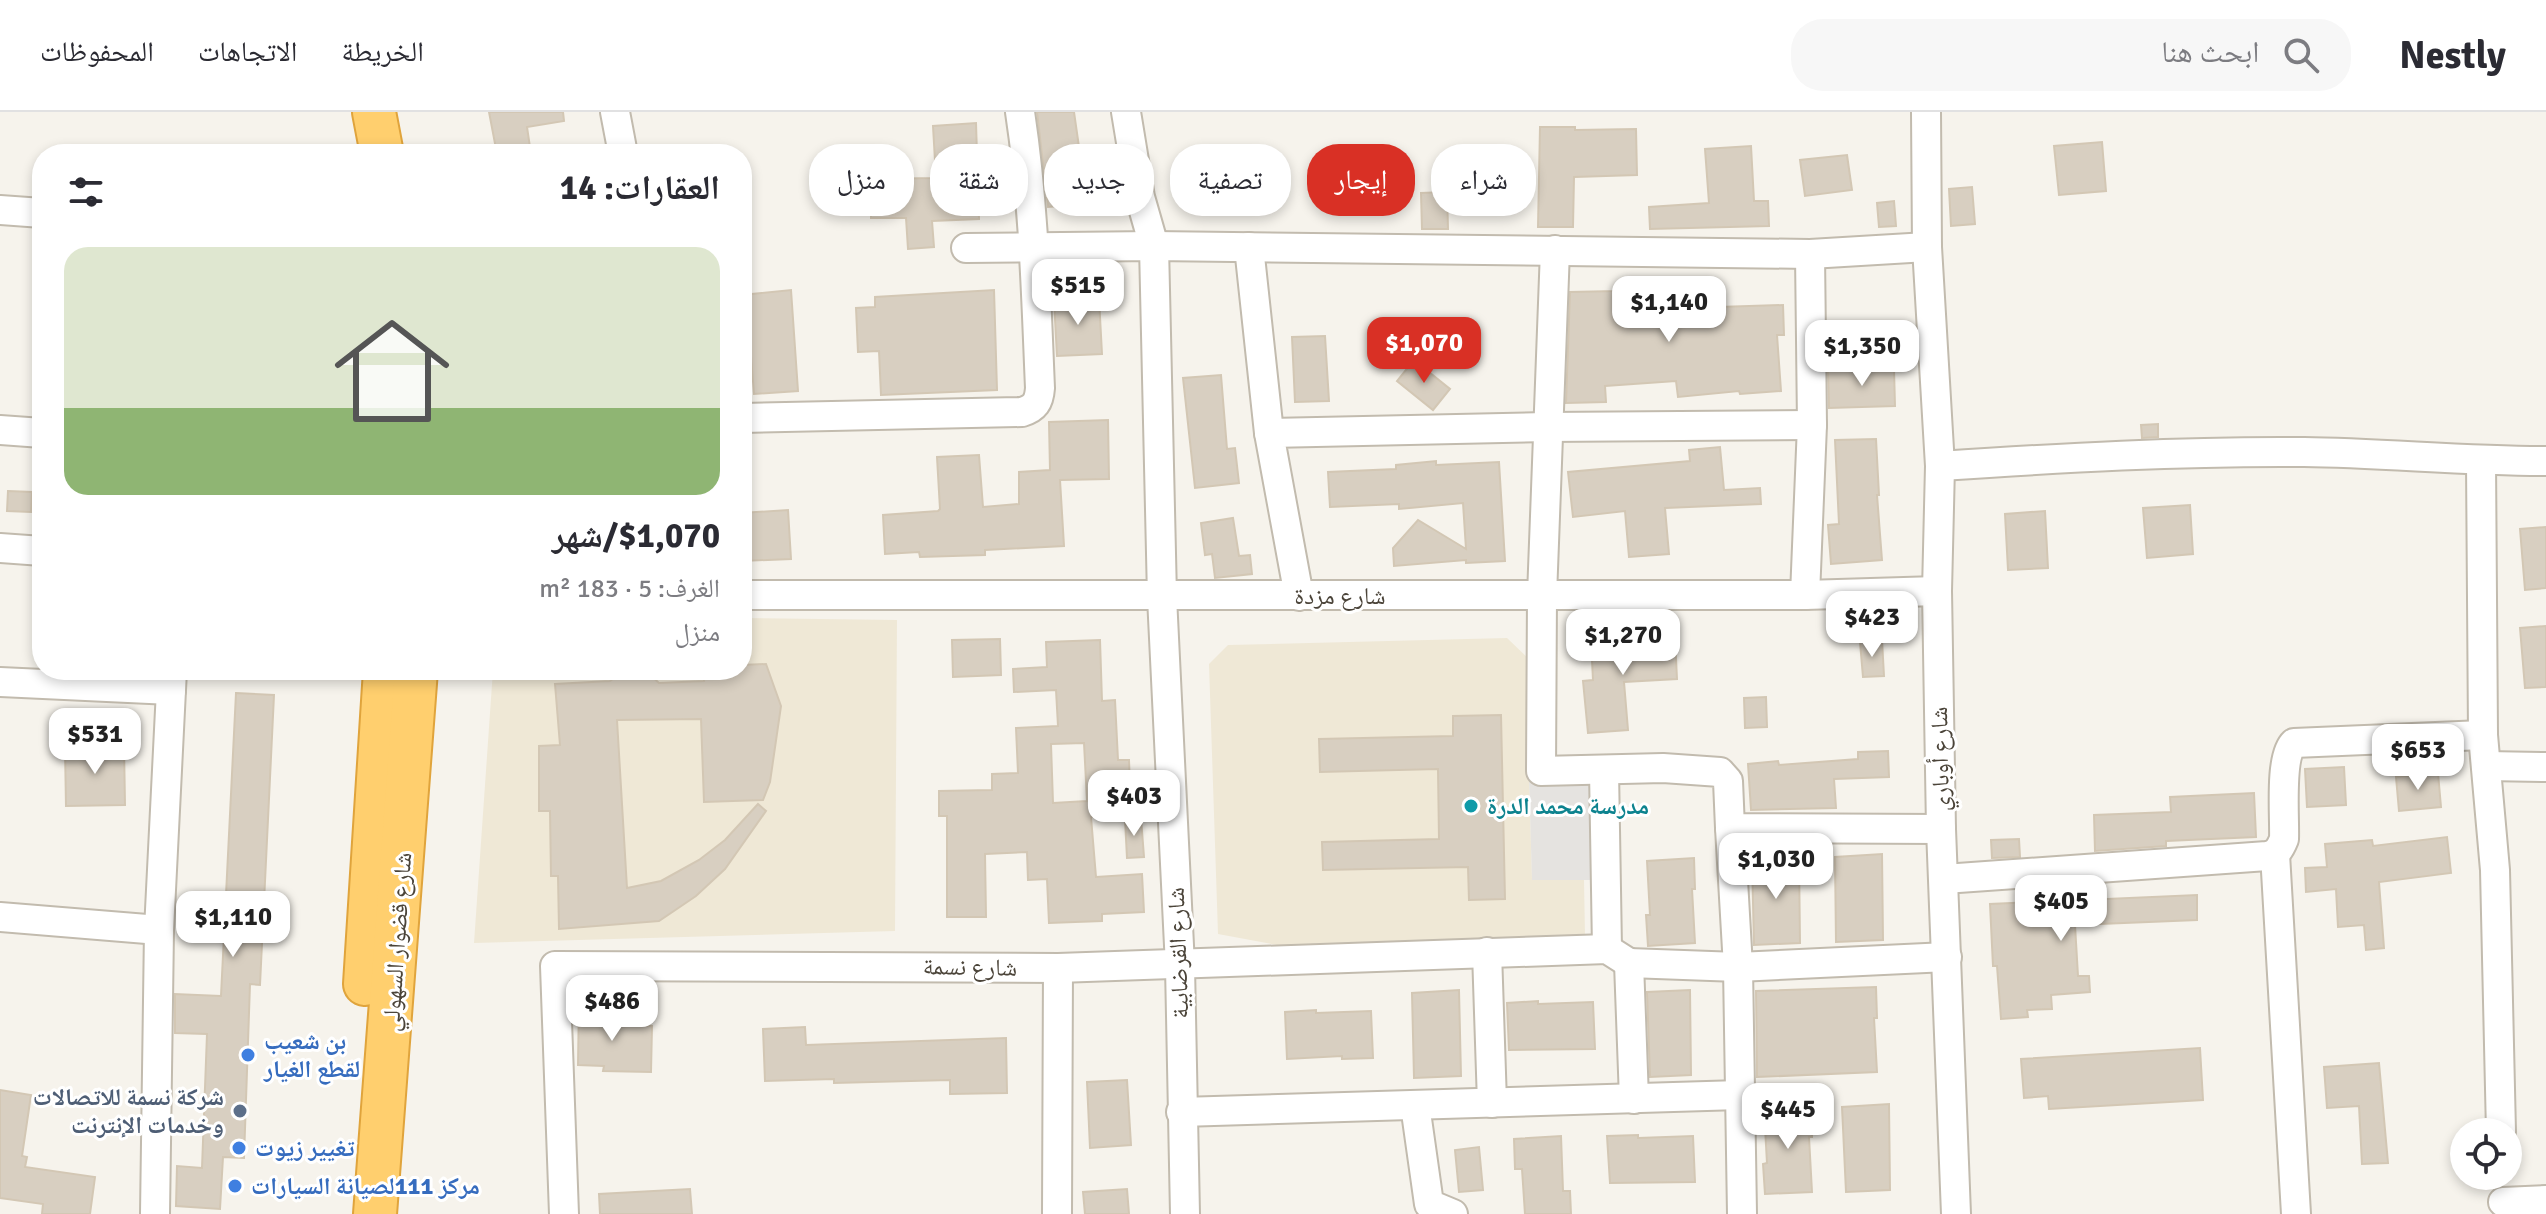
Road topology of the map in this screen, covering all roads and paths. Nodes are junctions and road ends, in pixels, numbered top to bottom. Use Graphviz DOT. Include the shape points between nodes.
graph roads {
  1 [pos="374,112"];
  2 [pos="403,112"];
  3 [pos="615,112"];
  4 [pos="1020,112"];
  5 [pos="1126,112"];
  6 [pos="1926,112"];
  7 [pos="380,144"];
  8 [pos="409,144"];
  9 [pos="621,144"];
  10 [pos="0,210"];
  11 [pos="32,212"];
  12 [pos="1154,246"];
  13 [pos="1034,247"];
  14 [pos="1249,247"];
  15 [pos="1927,247"];
  16 [pos="966,248"];
  17 [pos="1555,250"];
  18 [pos="1810,254"];
  19 [pos="752,418"];
  20 [pos="1812,425"];
  21 [pos="1547,427"];
  22 [pos="0,430"];
  23 [pos="32,432"];
  24 [pos="1269,433"];
  25 [pos="2481,461"];
  26 [pos="2546,461"];
  27 [pos="1940,466"];
  28 [pos="0,548"];
  29 [pos="32,550"];
  30 [pos="1937,591"];
  31 [pos="752,595"];
  32 [pos="1805,595"];
  33 [pos="1299,596"];
  34 [pos="1542,596"];
  35 [pos="1162,597"];
  36 [pos="172,680"];
  37 [pos="384,680"];
  38 [pos="415,680"];
  39 [pos="0,682"];
  40 [pos="2483,735"];
  41 [pos="2486,766"];
  42 [pos="2546,767"];
  43 [pos="1604,770"];
  44 [pos="1730,828"];
  45 [pos="1941,829"];
  46 [pos="2275,854"];
  47 [pos="1944,879"];
  48 [pos="0,917"];
  49 [pos="159,930"];
  50 [pos="1487,952"];
  51 [pos="1618,956"];
  52 [pos="1947,957"];
  53 [pos="1180,966"];
  54 [pos="1738,967"];
  55 [pos="1058,968"];
  56 [pos="1740,1095"];
  57 [pos="1634,1099"];
  58 [pos="1492,1103"];
  59 [pos="1415,1105"];
  60 [pos="1181,1112"];
  61 [pos="2501,1118"];
  62 [pos="2503,1197"];
  63 [pos="2546,1200"];
  64 [pos="155,1214"];
  65 [pos="347,1214"];
  66 [pos="375,1214"];
  67 [pos="564,1214"];
  68 [pos="1057,1214"];
  69 [pos="1185,1214"];
  70 [pos="1453,1214"];
  71 [pos="1742,1214"];
  72 [pos="1956,1214"];
  73 [pos="2296,1214"];
  1 -- 7 [label="highway"];
  2 -- 8 [label="highway"];
  3 -- 9 [label="street"];
  4 -- 13 [label="street"];
  5 -- 12 [label="street, شارع القرضابية"];
  6 -- 15 [label="street, شارع أوباري"];
  10 -- 11 [label="street"];
  12 -- 13 [label="street"];
  12 -- 14 [label="street"];
  12 -- 35 [label="street, شارع القرضابية"];
  13 -- 16 [label="street"];
  13 -- 19 [label="street" via="1040,388 1032,409"];
  14 -- 17 [label="street"];
  14 -- 24 [label="street"];
  15 -- 18 [label="street"];
  15 -- 27 [label="street, شارع أوباري"];
  17 -- 18 [label="street"];
  17 -- 21 [label="street"];
  18 -- 20 [label="street"];
  20 -- 21 [label="street"];
  20 -- 32 [label="street"];
  21 -- 24 [label="street"];
  21 -- 34 [label="street"];
  22 -- 23 [label="street"];
  24 -- 33 [label="street"];
  25 -- 26 [label="street"];
  25 -- 27 [label="street" via="2305,452 2111,455"];
  25 -- 40 [label="street"];
  27 -- 30 [label="street, شارع أوباري"];
  28 -- 29 [label="street"];
  30 -- 32 [label="street, شارع مزدة"];
  30 -- 45 [label="street, شارع أوباري"];
  31 -- 35 [label="street, شارع مزدة"];
  32 -- 34 [label="street, شارع مزدة"];
  33 -- 34 [label="street, شارع مزدة"];
  33 -- 35 [label="street, شارع مزدة"];
  34 -- 43 [label="street" via="1541,771"];
  35 -- 53 [label="street, شارع القرضابية"];
  36 -- 39 [label="street"];
  36 -- 49 [label="street"];
  37 -- 65 [label="highway"];
  38 -- 66 [label="highway, شارع قضوار السهولي"];
  40 -- 41 [label="street"];
  40 -- 46 [label="street" via="2294,743 2285,760 2284,839"];
  41 -- 42 [label="street"];
  41 -- 61 [label="street" via="2495,870"];
  43 -- 44 [label="street" via="1720,772 1728,781"];
  43 -- 51 [label="street"];
  44 -- 45 [label="street"];
  44 -- 54 [label="street"];
  45 -- 47 [label="street, شارع أوباري"];
  46 -- 47 [label="street"];
  46 -- 73 [label="street"];
  47 -- 52 [label="street, شارع أوباري"];
  48 -- 49 [label="street"];
  49 -- 64 [label="street"];
  50 -- 51 [label="street, شارع نسمة"];
  50 -- 53 [label="street, شارع نسمة"];
  50 -- 58 [label="street"];
  51 -- 54 [label="street, شارع نسمة"];
  51 -- 57 [label="street"];
  52 -- 54 [label="street, شارع نسمة"];
  52 -- 72 [label="street, شارع أوباري"];
  53 -- 55 [label="street, شارع نسمة"];
  53 -- 60 [label="street, شارع القرضابية"];
  54 -- 56 [label="street"];
  55 -- 67 [label="street, شارع نسمة" via="555,966"];
  55 -- 68 [label="street"];
  56 -- 57 [label="street"];
  56 -- 71 [label="street"];
  57 -- 58 [label="street"];
  58 -- 59 [label="street"];
  59 -- 60 [label="street"];
  59 -- 70 [label="street" via="1429,1204"];
  60 -- 69 [label="street, شارع القرضابية"];
  62 -- 63 [label="street"];
}
